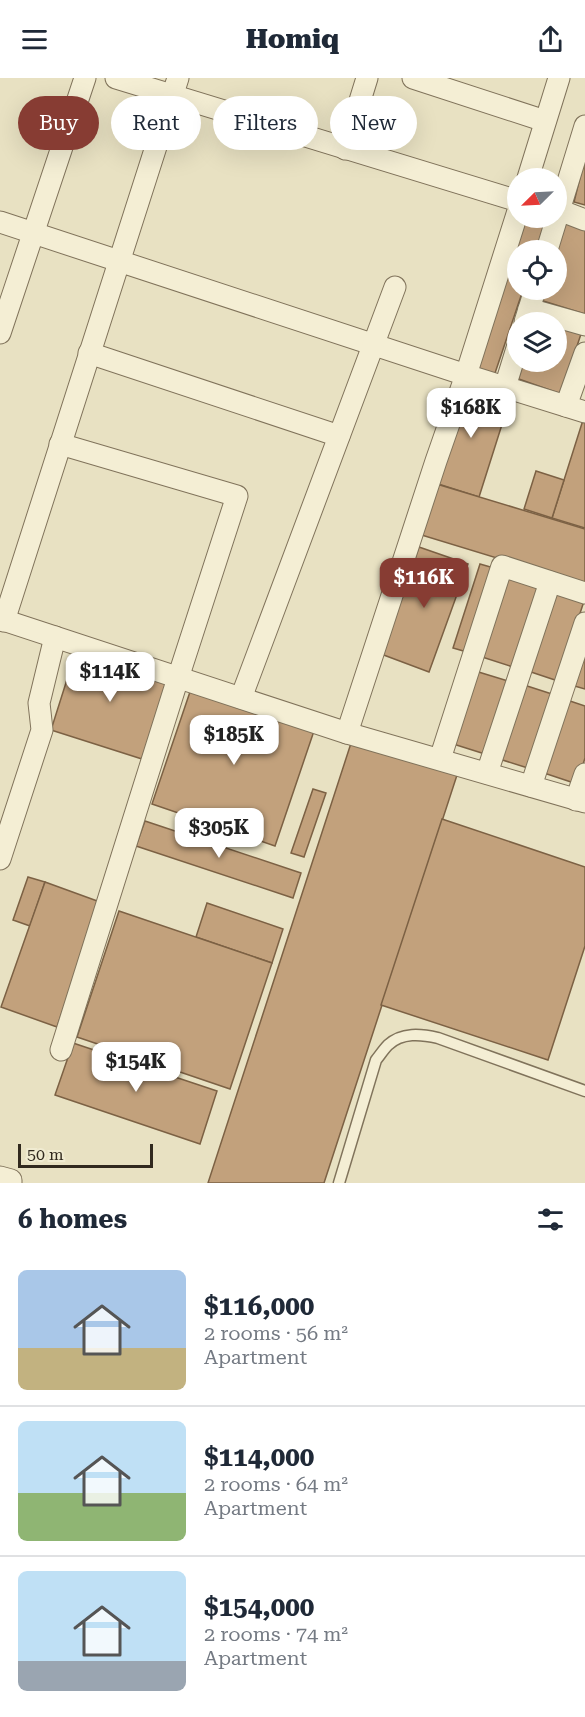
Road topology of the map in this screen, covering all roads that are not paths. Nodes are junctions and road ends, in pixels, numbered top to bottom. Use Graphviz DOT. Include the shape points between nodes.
graph roads {
  1 [pos="85,78"];
  2 [pos="116,78"];
  3 [pos="367,78"];
  4 [pos="413,78"];
  5 [pos="559,78"];
  6 [pos="175,87"];
  7 [pos="361,96"];
  8 [pos="546,121"];
  9 [pos="584,132"];
  10 [pos="330,144"];
  11 [pos="348,150"];
  12 [pos="531,168"];
  13 [pos="567,185"];
  14 [pos="507,198"];
  15 [pos="567,213"];
  16 [pos="585,220"];
  17 [pos="0,222"];
  18 [pos="513,228"];
  19 [pos="33,233"];
  20 [pos="119,261"];
  21 [pos="395,287"];
  22 [pos="529,307"];
  23 [pos="585,326"];
  24 [pos="0,333"];
  25 [pos="374,345"];
  26 [pos="89,353"];
  27 [pos="585,353"];
  28 [pos="510,372"];
  29 [pos="466,375"];
  30 [pos="505,387"];
  31 [pos="576,409"];
  32 [pos="339,436"];
  33 [pos="60,444"];
  34 [pos="550,582"];
  35 [pos="585,593"];
  36 [pos="2,620"];
  37 [pos="585,623"];
  38 [pos="55,637"];
  39 [pos="178,678"];
  40 [pos="241,698"];
  41 [pos="347,733"];
  42 [pos="440,759"];
  43 [pos="487,773"];
  44 [pos="585,774"];
  45 [pos="531,786"];
  46 [pos="580,801"];
  47 [pos="0,856"];
  48 [pos="61,1050"];
  49 [pos="585,1091"];
  50 [pos="339,1183"];
  1 -- 19 [label="street"];
  2 -- 6 [label="street"];
  3 -- 7 [label="street"];
  4 -- 8 [label="street"];
  5 -- 8 [label="street"];
  6 -- 10 [label="street"];
  6 -- 20 [label="street"];
  8 -- 12 [label="street"];
  9 -- 13 [label="street"];
  11 -- 14 [label="street"];
  15 -- 16 [label="street"];
  17 -- 19 [label="street"];
  18 -- 29 [label="street"];
  19 -- 20 [label="street"];
  19 -- 24 [label="street"];
  20 -- 25 [label="street"];
  20 -- 26 [label="street"];
  21 -- 25 [label="street"];
  22 -- 23 [label="street"];
  25 -- 29 [label="street"];
  25 -- 32 [label="street"];
  26 -- 32 [label="street"];
  26 -- 33 [label="street"];
  27 -- 31 [label="street"];
  28 -- 30 [label="street"];
  29 -- 30 [label="street"];
  29 -- 41 [label="street"];
  30 -- 31 [label="street"];
  32 -- 40 [label="street"];
  33 -- 36 [label="street"];
  33 -- 39 [label="street" via="237,496"];
  34 -- 35 [label="street"];
  34 -- 42 [label="street" via="502,566"];
  34 -- 43 [label="street"];
  36 -- 38 [label="street"];
  37 -- 45 [label="street"];
  38 -- 39 [label="street"];
  38 -- 47 [label="street" via="39,703 42,730"];
  39 -- 40 [label="street"];
  39 -- 48 [label="street"];
  40 -- 41 [label="street"];
  41 -- 42 [label="street"];
  42 -- 43 [label="street"];
  43 -- 45 [label="street"];
  44 -- 46 [label="street"];
  45 -- 46 [label="street"];
  49 -- 50 [label="lane" via="438,1038 423,1034 403,1036 388,1045 376,1060"];
}
